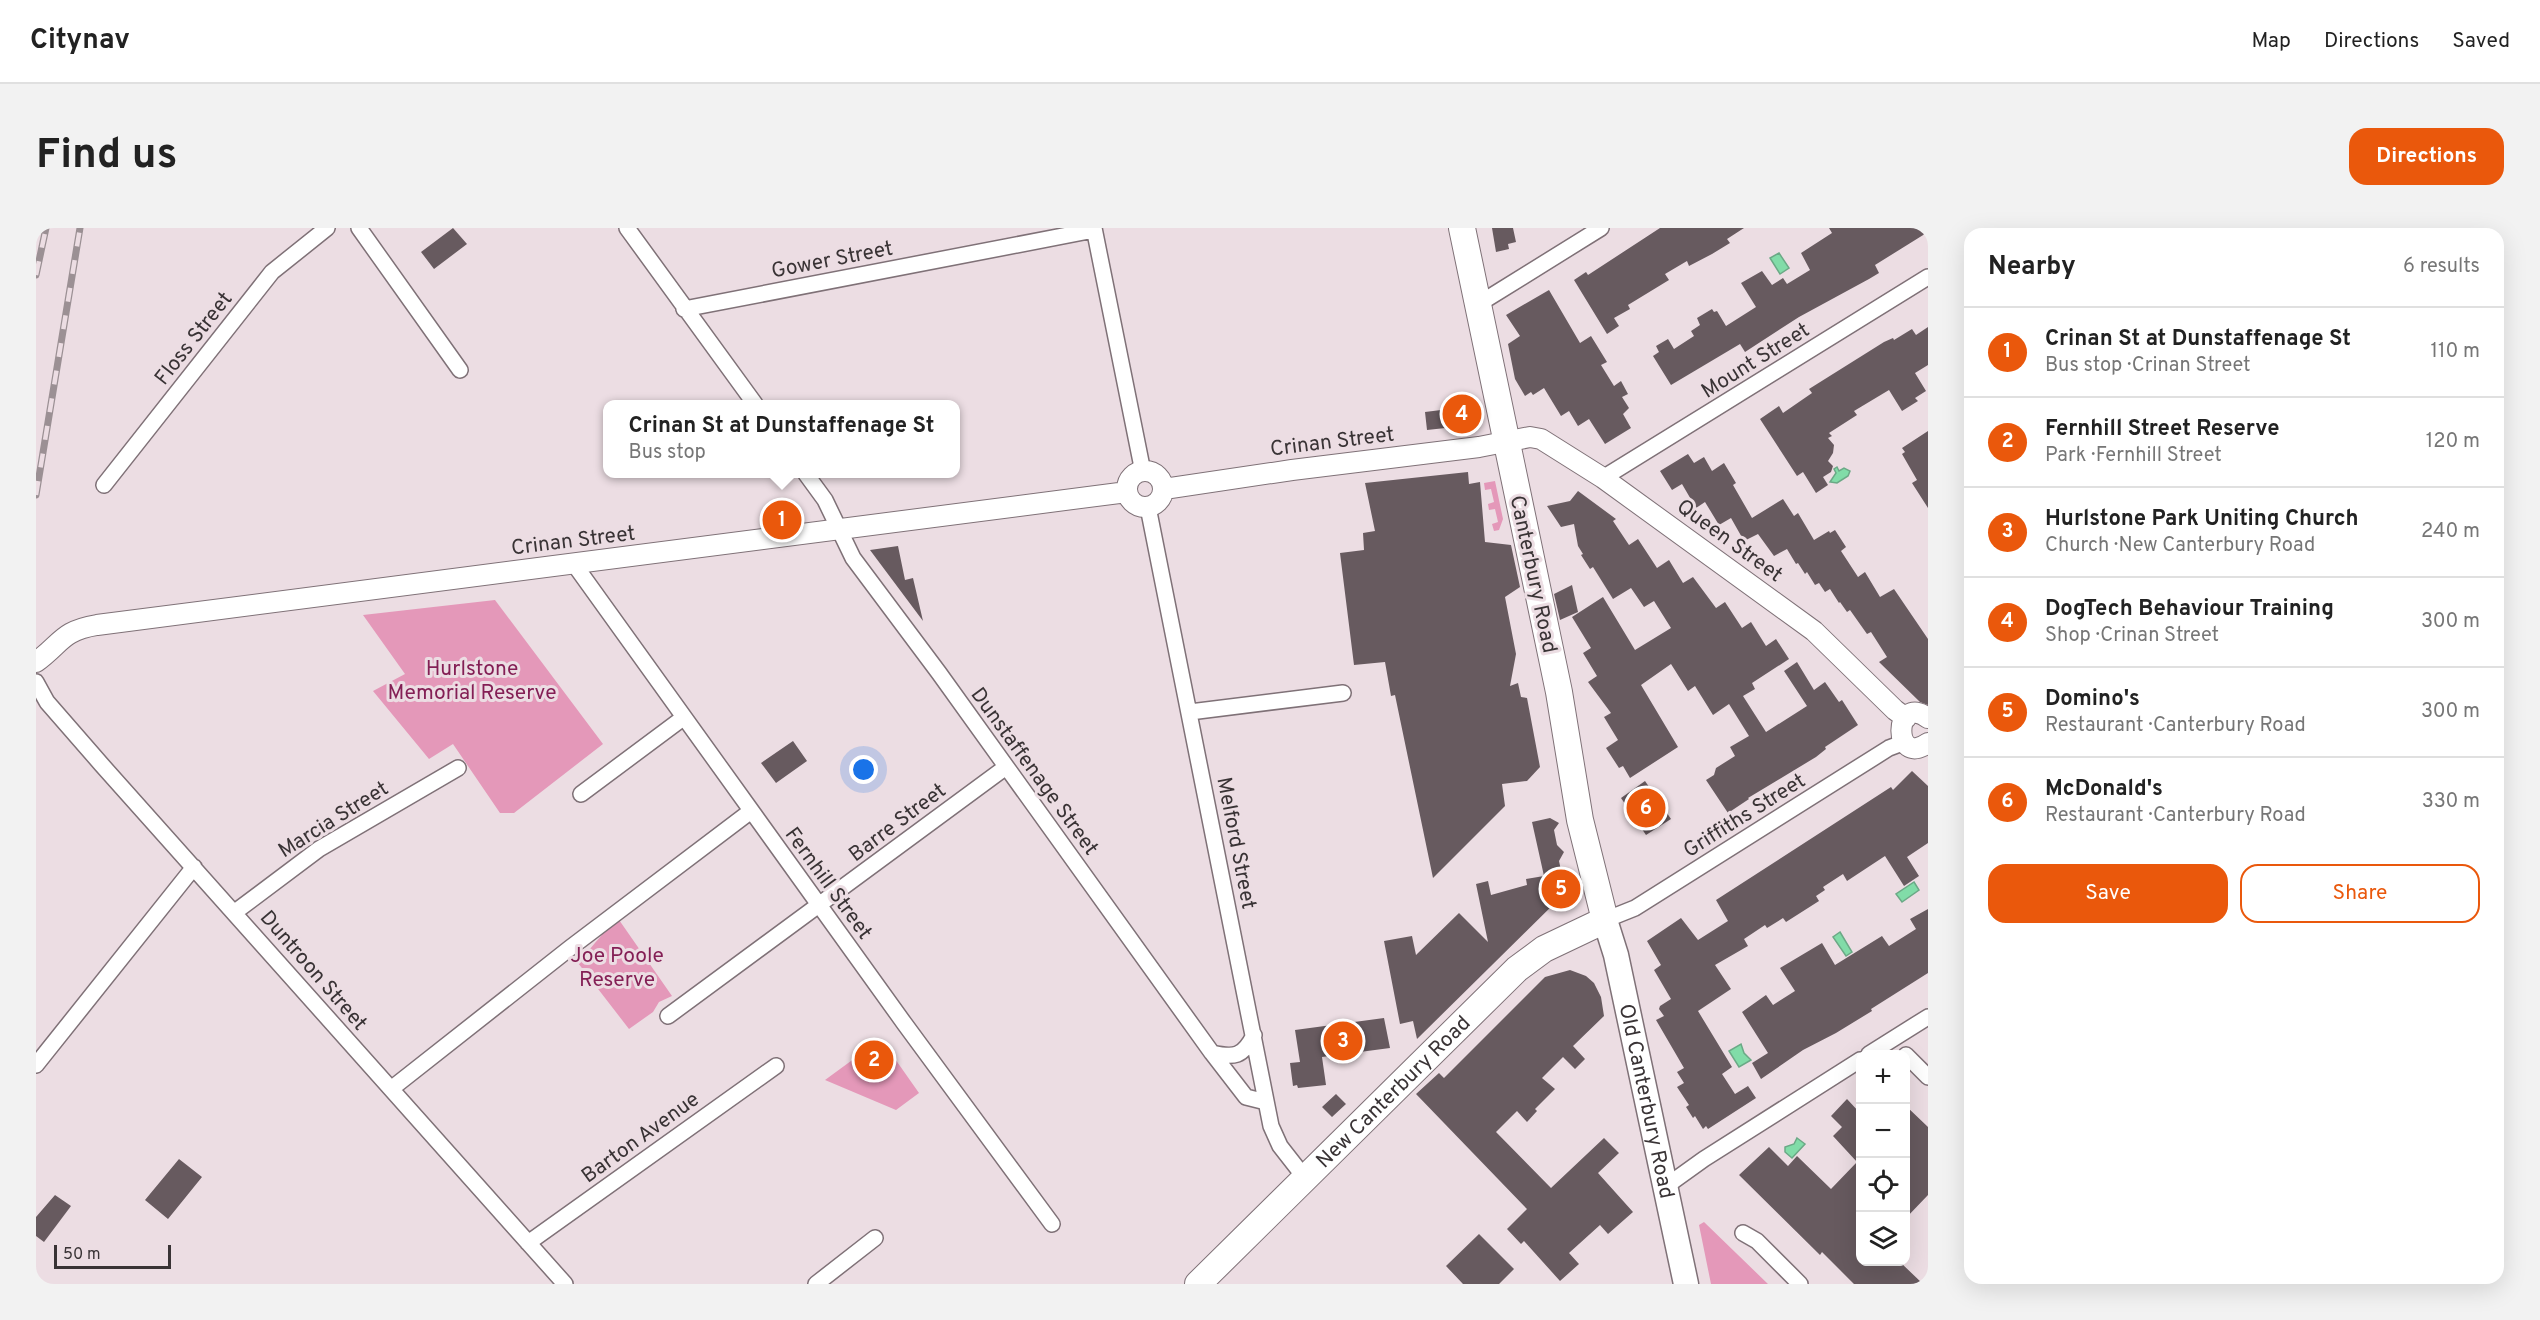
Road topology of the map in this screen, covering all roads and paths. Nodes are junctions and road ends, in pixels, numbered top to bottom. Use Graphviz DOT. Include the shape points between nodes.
graph roads {
  1 [pos="327,228"];
  2 [pos="359,228"];
  3 [pos="627,228"];
  4 [pos="1462,228"];
  5 [pos="1601,228"];
  6 [pos="1094,229"];
  7 [pos="1928,277"];
  8 [pos="1478,305"];
  9 [pos="684,309"];
  10 [pos="460,369"];
  11 [pos="751,400"];
  12 [pos="1506,442"];
  13 [pos="1143,472"];
  14 [pos="809,478"];
  15 [pos="1603,478"];
  16 [pos="104,485"];
  17 [pos="1164,489"];
  18 [pos="1127,492"];
  19 [pos="1148,507"];
  20 [pos="838,528"];
  21 [pos="574,564"];
  22 [pos="36,662"];
  23 [pos="36,682"];
  24 [pos="1343,693"];
  25 [pos="1190,712"];
  26 [pos="683,718"];
  27 [pos="1906,718"];
  28 [pos="1928,718"];
  29 [pos="1905,742"];
  30 [pos="1928,743"];
  31 [pos="1006,767"];
  32 [pos="458,768"];
  33 [pos="580,794"];
  34 [pos="751,811"];
  35 [pos="194,867"];
  36 [pos="820,906"];
  37 [pos="235,912"];
  38 [pos="1605,920"];
  39 [pos="668,1016"];
  40 [pos="1928,1017"];
  41 [pos="1254,1035"];
  42 [pos="1897,1037"];
  43 [pos="1876,1050"];
  44 [pos="1903,1050"];
  45 [pos="1212,1053"];
  46 [pos="1910,1060"];
  47 [pos="1856,1063"];
  48 [pos="36,1065"];
  49 [pos="776,1066"];
  50 [pos="1928,1077"];
  51 [pos="1262,1086"];
  52 [pos="1238,1087"];
  53 [pos="391,1089"];
  54 [pos="1266,1102"];
  55 [pos="1305,1179"];
  56 [pos="1665,1187"];
  57 [pos="1052,1224"];
  58 [pos="1743,1233"];
  59 [pos="875,1238"];
  60 [pos="528,1243"];
  61 [pos="565,1284"];
  62 [pos="816,1284"];
  63 [pos="1198,1284"];
  64 [pos="1685,1284"];
  65 [pos="1800,1284"];
  1 -- 16 [label="street, Floss Street" via="272,272"];
  2 -- 10 [label="street"];
  3 -- 9 [label="street"];
  4 -- 8 [label="highway, Canterbury Road"];
  5 -- 8 [label="street"];
  6 -- 9 [label="street, Gower Street"];
  6 -- 13 [label="street"];
  7 -- 15 [label="street, Mount Street"];
  8 -- 12 [label="highway, Canterbury Road"];
  9 -- 11 [label="street"];
  12 -- 15 [label="street, Queen Street" via="1541,439"];
  12 -- 17 [label="street, Crinan Street"];
  12 -- 38 [label="highway, Canterbury Road" via="1559,692 1580,820"];
  13 -- 17 [label="street" via="1160,479"];
  13 -- 18 [label="street" via="1129,480"];
  14 -- 20 [label="street, Dunstaffenage Street"];
  15 -- 27 [label="street, Queen Street" via="1814,631"];
  17 -- 19 [label="street" via="1158,502"];
  18 -- 19 [label="street" via="1132,502"];
  18 -- 20 [label="street, Crinan Street"];
  19 -- 25 [label="street, Melford Street"];
  20 -- 21 [label="street, Crinan Street"];
  20 -- 31 [label="street, Dunstaffenage Street" via="853,558"];
  21 -- 22 [label="street, Crinan Street" via="83,627 65,635"];
  21 -- 26 [label="street, Fernhill Street"];
  23 -- 35 [label="street, Duntroon Street" via="47,702"];
  24 -- 25 [label="street"];
  25 -- 41 [label="street, Melford Street"];
  26 -- 33 [label="street"];
  26 -- 34 [label="street, Fernhill Street"];
  27 -- 28 [label="street" via="1916,714"];
  27 -- 29 [label="street" via="1900,732"];
  29 -- 30 [label="street" via="1917,747"];
  29 -- 38 [label="street, Griffiths Street" via="1888,748 1635,909"];
  31 -- 36 [label="street, Barre Street"];
  31 -- 45 [label="street, Dunstaffenage Street"];
  32 -- 37 [label="street, Marcia Street" via="319,849"];
  34 -- 36 [label="street, Fernhill Street"];
  34 -- 53 [label="street"];
  35 -- 37 [label="street, Duntroon Street"];
  35 -- 48 [label="street"];
  36 -- 39 [label="street, Barre Street"];
  36 -- 57 [label="street, Fernhill Street"];
  37 -- 53 [label="street, Duntroon Street"];
  38 -- 55 [label="highway, New Canterbury Road" via="1544,949 1517,969"];
  38 -- 56 [label="main road, Old Canterbury Road"];
  40 -- 42 [label="street"];
  41 -- 45 [label="street" via="1248,1047 1238,1054 1229,1057"];
  41 -- 51 [label="street, Melford Street"];
  42 -- 43 [label="street"];
  42 -- 44 [label="street"];
  45 -- 52 [label="street, Dunstaffenage Street"];
  46 -- 50 [label="street"];
  47 -- 56 [label="street"];
  49 -- 60 [label="street, Barton Avenue"];
  51 -- 52 [label="street"];
  51 -- 54 [label="street, Melford Street"];
  52 -- 54 [label="street, Dunstaffenage Street" via="1246,1097"];
  53 -- 60 [label="street, Duntroon Street"];
  54 -- 55 [label="street, Melford Street" via="1275,1136"];
  55 -- 63 [label="highway, New Canterbury Road"];
  56 -- 64 [label="main road, Old Canterbury Road"];
  58 -- 65 [label="street" via="1757,1241"];
  59 -- 62 [label="street"];
  60 -- 61 [label="street, Duntroon Street"];
}
